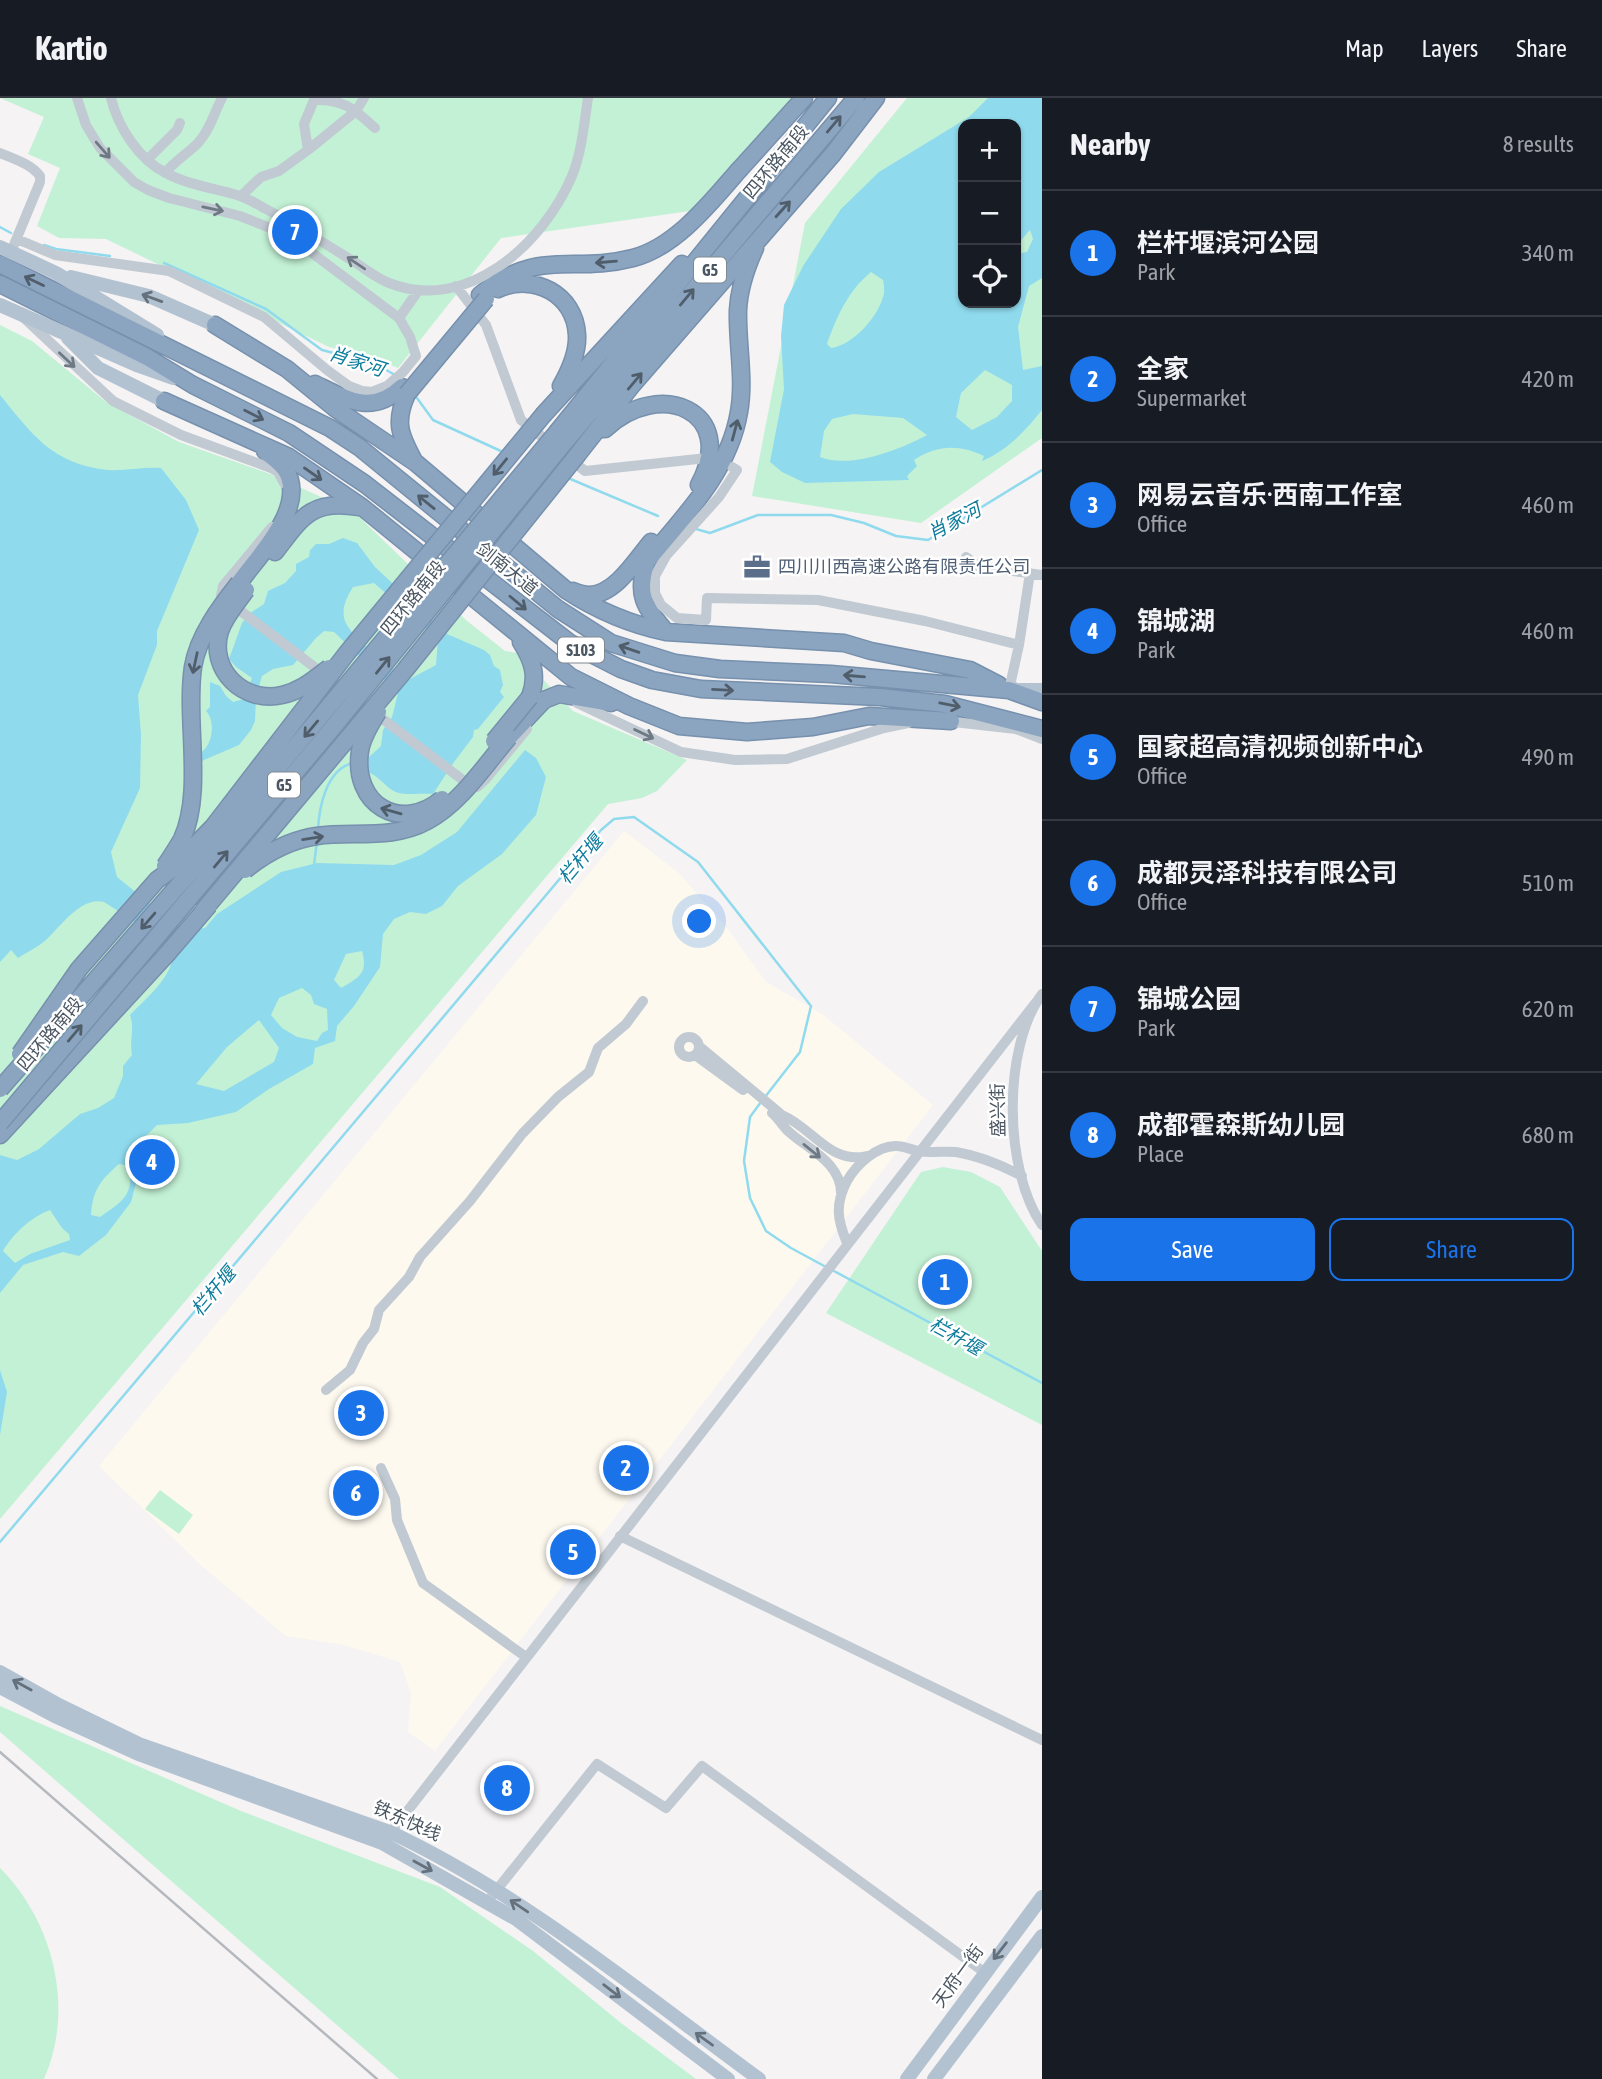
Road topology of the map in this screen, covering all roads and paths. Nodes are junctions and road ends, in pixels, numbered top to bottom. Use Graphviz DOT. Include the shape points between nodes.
graph roads {
  1 [pos="77,98"];
  2 [pos="111,98"];
  3 [pos="222,98"];
  4 [pos="364,98"];
  5 [pos="588,98"];
  6 [pos="804,98"];
  7 [pos="828,98"];
  8 [pos="856,98"];
  9 [pos="876,98"];
  10 [pos="356,111"];
  11 [pos="180,123"];
  12 [pos="375,128"];
  13 [pos="308,150"];
  14 [pos="0,153"];
  15 [pos="148,159"];
  16 [pos="165,173"];
  17 [pos="765,177"];
  18 [pos="241,196"];
  19 [pos="763,232"];
  20 [pos="7,250"];
  21 [pos="56,273"];
  22 [pos="0,284"];
  23 [pos="456,286"];
  24 [pos="418,290"];
  25 [pos="483,297"];
  26 [pos="0,305"];
  27 [pos="18,313"];
  28 [pos="399,318"];
  29 [pos="215,325"];
  30 [pos="62,332"];
  31 [pos="205,365"];
  32 [pos="287,369"];
  33 [pos="401,383"];
  34 [pos="193,385"];
  35 [pos="164,401"];
  36 [pos="544,414"];
  37 [pos="561,437"];
  38 [pos="253,439"];
  39 [pos="578,454"];
  40 [pos="707,458"];
  41 [pos="416,463"];
  42 [pos="732,467"];
  43 [pos="362,507"];
  44 [pos="966,557"];
  45 [pos="1036,574"];
  46 [pos="242,586"];
  47 [pos="566,590"];
  48 [pos="512,629"];
  49 [pos="666,632"];
  50 [pos="1019,645"];
  51 [pos="347,653"];
  52 [pos="405,670"];
  53 [pos="1009,690"];
  54 [pos="1042,690"];
  55 [pos="1042,702"];
  56 [pos="629,706"];
  57 [pos="951,721"];
  58 [pos="1042,729"];
  59 [pos="1042,739"];
  60 [pos="157,880"];
  61 [pos="203,911"];
  62 [pos="1040,998"];
  63 [pos="643,1001"];
  64 [pos="697,1051"];
  65 [pos="0,1081"];
  66 [pos="0,1089"];
  67 [pos="775,1112"];
  68 [pos="0,1123"];
  69 [pos="0,1135"];
  70 [pos="919,1151"];
  71 [pos="867,1156"];
  72 [pos="1022,1176"];
  73 [pos="841,1193"];
  74 [pos="1042,1225"];
  75 [pos="847,1242"];
  76 [pos="326,1390"];
  77 [pos="381,1468"];
  78 [pos="621,1536"];
  79 [pos="526,1657"];
  80 [pos="0,1672"];
  81 [pos="0,1687"];
  82 [pos="1042,1740"];
  83 [pos="386,1838"];
  84 [pos="492,1896"];
  85 [pos="1042,1897"];
  86 [pos="1042,1936"];
  87 [pos="985,1972"];
  88 [pos="728,2079"];
  89 [pos="759,2079"];
  90 [pos="907,2079"];
  91 [pos="934,2079"];
  1 -- 28 [label="street, one-way" via="100,148 134,182 169,198 240,216 288,235"];
  2 -- 15 [label="street" via="134,145"];
  3 -- 16 [label="street" via="197,144"];
  4 -- 10 [label="street"];
  5 -- 23 [label="street" via="580,153 550,215 503,266"];
  6 -- 25 [label="highway, one-way" via="697,217 668,240 635,258 522,269 503,276"];
  7 -- 17 [label="highway, 四环路南段 / G5"];
  37 -- 8 [label="highway, 四环路南段 / G5, one-way"];
  19 -- 9 [label="highway, one-way"];
  10 -- 12 [label="street"];
  10 -- 13 [label="street"];
  10 -- 13 [label="street" via="331,99 314,100 304,124"];
  11 -- 15 [label="street"];
  13 -- 18 [label="street" via="279,171 261,177"];
  14 -- 20 [label="street" via="40,176"];
  15 -- 16 [label="street"];
  16 -- 18 [label="street"];
  17 -- 36 [label="highway"];
  17 -- 37 [label="highway, 四环路南段 / G5"];
  24 -- 18 [label="street, one-way" via="372,274 295,224"];
  39 -- 19 [label="highway, one-way"];
  49 -- 19 [label="highway, one-way" via="645,607 641,577 648,561 720,469 734,435 741,388 740,294"];
  20 -- 21 [label="main road"];
  31 -- 20 [label="highway, 剑南大道, one-way"];
  20 -- 33 [label="street" via="169,271 264,317 349,386 372,392"];
  29 -- 21 [label="main road, one-way" via="149,296"];
  21 -- 31 [label="main road"];
  22 -- 34 [label="highway, 剑南大道"];
  23 -- 24 [label="street"];
  23 -- 40 [label="street" via="486,325 521,420 585,471"];
  24 -- 28 [label="street"];
  25 -- 33 [label="highway, bridge"];
  25 -- 36 [label="highway" via="508,285 531,283 553,291 569,309 577,336 575,351 567,376"];
  26 -- 27 [label="main road"];
  27 -- 30 [label="main road"];
  27 -- 57 [label="street, one-way" via="113,401 181,435 278,472 286,485 284,506 220,591 221,596 472,787 485,780 538,714 558,702 584,705 681,752 734,760 787,760 884,728 917,721"];
  28 -- 33 [label="street" via="416,356"];
  29 -- 32 [label="highway"];
  30 -- 34 [label="main road"];
  30 -- 35 [label="main road" via="98,368"];
  53 -- 31 [label="highway, 剑南大道 / S103, one-way" via="720,669 675,663 611,643 558,609 359,447"];
  32 -- 33 [label="highway" via="357,403 380,401 395,393"];
  32 -- 41 [label="highway"];
  33 -- 41 [label="highway" via="401,437"];
  34 -- 58 [label="highway, 剑南大道 / S103, one-way" via="328,458 570,643 621,669 701,689 934,702"];
  35 -- 38 [label="highway"];
  36 -- 51 [label="highway, one-way, bridge"];
  37 -- 66 [label="highway, 四环路南段 / G5, one-way, bridge"];
  68 -- 37 [label="highway, 四环路南段 / G5, one-way, bridge" via="330,731"];
  38 -- 43 [label="highway, one-way" via="289,457"];
  38 -- 46 [label="highway" via="284,469 291,485 290,506"];
  39 -- 47 [label="highway" via="629,411 657,402 694,414 711,442 698,487 615,584 590,596"];
  39 -- 52 [label="highway, bridge"];
  41 -- 47 [label="highway"];
  42 -- 50 [label="street" via="737,470 719,497 666,556 655,576 661,605 677,618 706,620 706,598 818,600"];
  43 -- 46 [label="highway" via="339,503 318,507 298,522"];
  43 -- 48 [label="highway"];
  44 -- 45 [label="street" via="978,566"];
  45 -- 50 [label="street"];
  46 -- 51 [label="highway, bridge" via="219,634 217,652 231,681 262,695 282,695 305,686"];
  46 -- 60 [label="highway, one-way, bridge" via="209,625 193,666 192,799 183,837"];
  47 -- 49 [label="highway" via="612,616"];
  48 -- 52 [label="highway, one-way, bridge" via="532,660 536,683 530,697 451,792 434,806 411,815 392,814 376,806 363,788 360,750 371,723"];
  48 -- 56 [label="highway" via="571,677"];
  49 -- 53 [label="highway" via="844,643 970,670"];
  50 -- 53 [label="street"];
  51 -- 60 [label="highway, bridge" via="213,827"];
  52 -- 61 [label="highway, bridge"];
  53 -- 54 [label="main road"];
  53 -- 55 [label="highway, 剑南大道 / S103"];
  56 -- 57 [label="highway" via="679,726 747,732 813,727 869,716"];
  61 -- 56 [label="highway, one-way, bridge" via="235,878 285,845 317,836 405,830 428,821 452,803 544,700 559,694"];
  57 -- 59 [label="street" via="1016,729"];
  60 -- 65 [label="highway, bridge" via="79,969"];
  61 -- 69 [label="highway, bridge"];
  62 -- 70 [label="street"];
  62 -- 72 [label="street, 盛兴街" via="1021,1036 1014,1081"];
  63 -- 76 [label="street" via="626,1024 598,1048 589,1072 522,1134 420,1257 409,1277 379,1310 374,1329 350,1370"];
  64 -- 67 [label="street"];
  67 -- 71 [label="street" via="796,1121 834,1153 854,1159"];
  67 -- 73 [label="street, one-way" via="785,1129 831,1166 840,1180"];
  70 -- 71 [label="street" via="896,1146"];
  70 -- 72 [label="street" via="970,1155"];
  70 -- 75 [label="street"];
  71 -- 73 [label="street"];
  72 -- 74 [label="street, 盛兴街" via="1029,1203"];
  73 -- 75 [label="street" via="838,1222"];
  75 -- 78 [label="street"];
  77 -- 79 [label="street" via="423,1583"];
  78 -- 79 [label="street"];
  78 -- 82 [label="street"];
  79 -- 83 [label="street"];
  83 -- 80 [label="main road, 铁东快线, one-way" via="139,1744"];
  81 -- 83 [label="main road, 铁东快线" via="141,1755"];
  83 -- 84 [label="main road, 铁东快线" via="428,1850"];
  84 -- 87 [label="street" via="597,1764 666,1808 702,1766"];
  84 -- 88 [label="main road, 铁东快线, one-way"];
  89 -- 84 [label="main road, 铁东快线, one-way" via="567,1938"];
  85 -- 87 [label="main road, 天府一街, one-way"];
  86 -- 91 [label="main road"];
  87 -- 90 [label="main road, 天府一街"];
}
